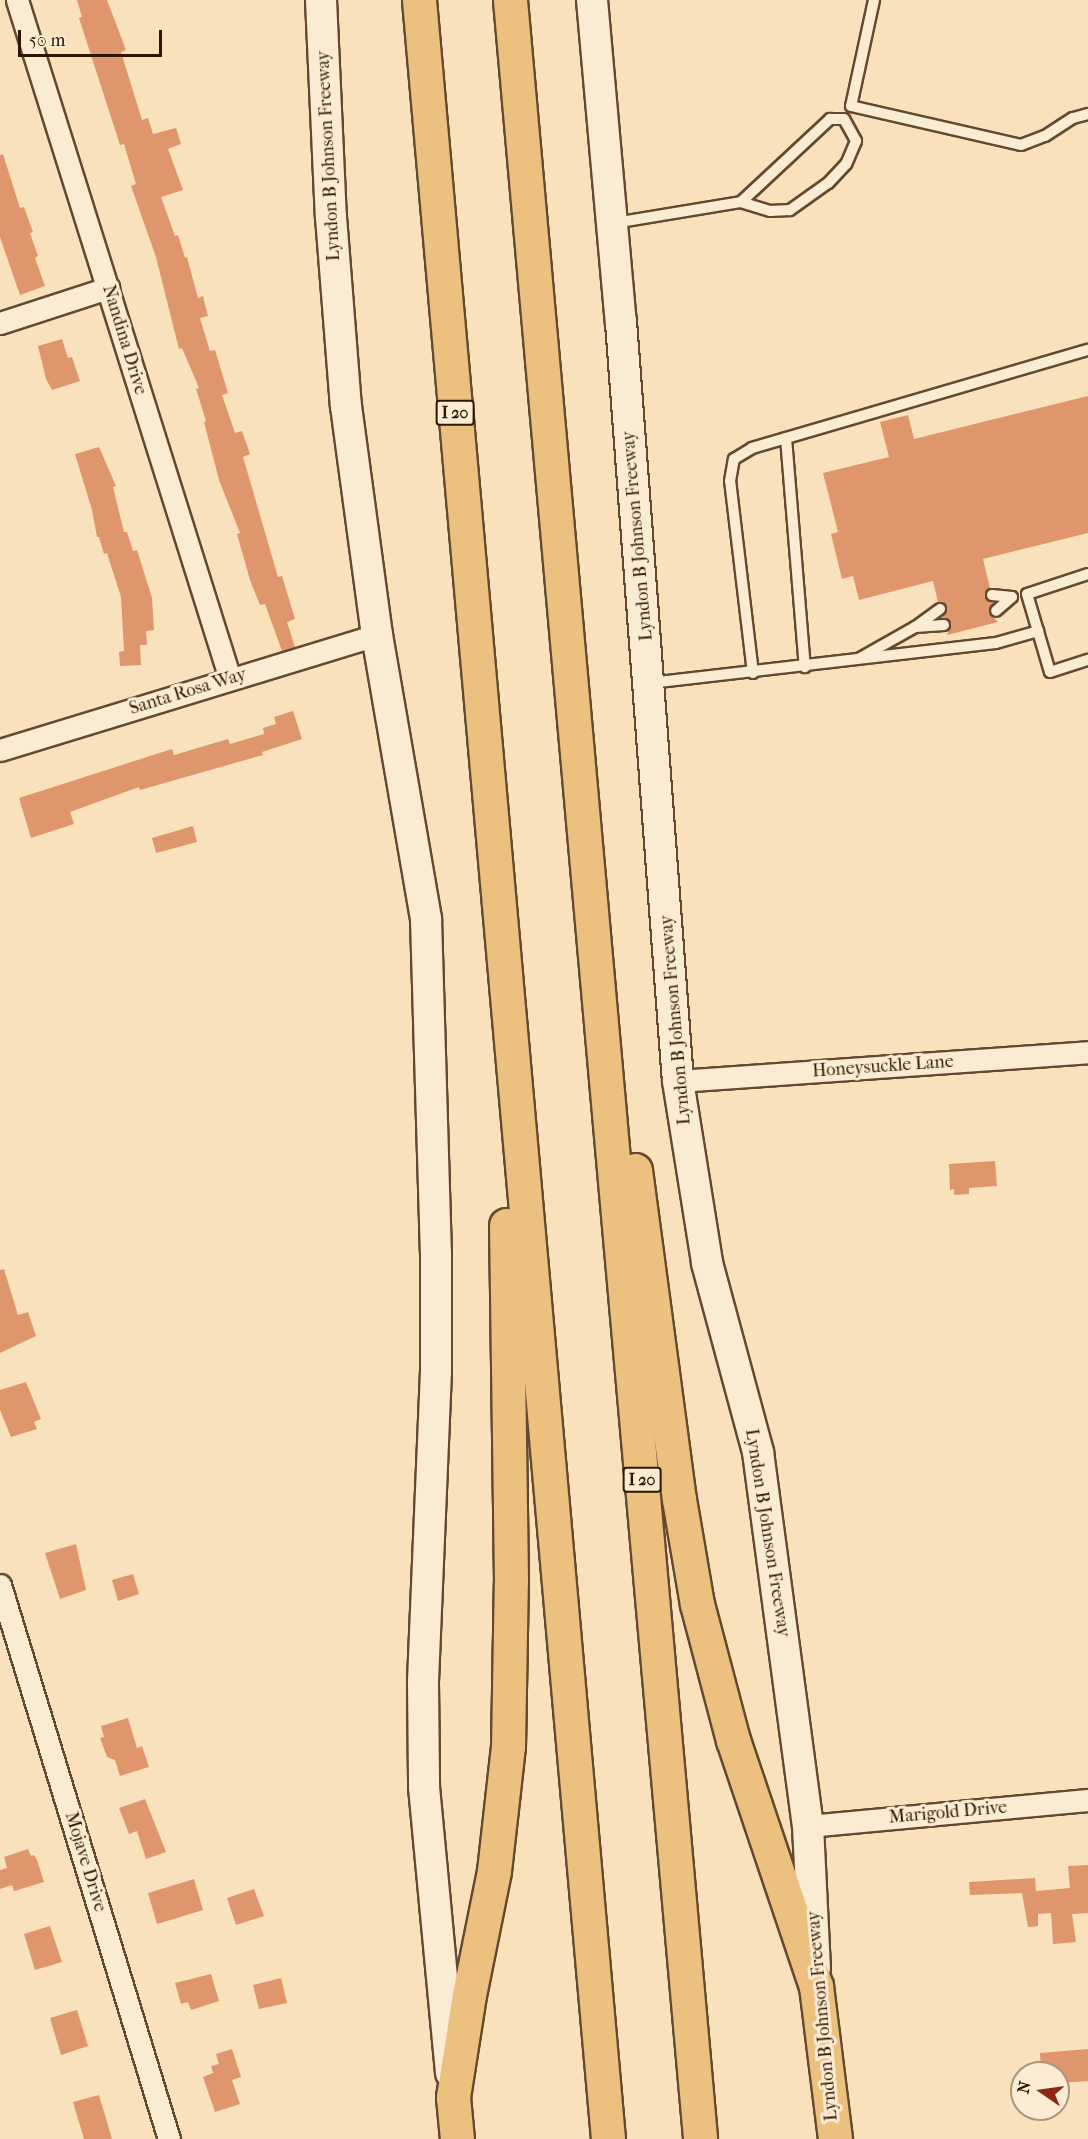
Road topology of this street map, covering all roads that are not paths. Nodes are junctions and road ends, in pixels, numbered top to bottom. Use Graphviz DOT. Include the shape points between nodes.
graph roads {
  1 [pos="17,0"];
  2 [pos="321,0"];
  3 [pos="419,0"];
  4 [pos="510,0"];
  5 [pos="592,0"];
  6 [pos="874,0"];
  7 [pos="851,106"];
  8 [pos="1088,114"];
  9 [pos="844,119"];
  10 [pos="741,202"];
  11 [pos="612,223"];
  12 [pos="108,288"];
  13 [pos="0,323"];
  14 [pos="1088,350"];
  15 [pos="786,438"];
  16 [pos="1088,574"];
  17 [pos="1027,594"];
  18 [pos="992,595"];
  19 [pos="1012,597"];
  20 [pos="940,609"];
  21 [pos="996,611"];
  22 [pos="944,625"];
  23 [pos="915,627"];
  24 [pos="1038,631"];
  25 [pos="377,635"];
  26 [pos="1088,660"];
  27 [pos="855,661"];
  28 [pos="805,667"];
  29 [pos="753,673"];
  30 [pos="230,679"];
  31 [pos="650,683"];
  32 [pos="0,750"];
  33 [pos="583,822"];
  34 [pos="491,827"];
  35 [pos="1088,1052"];
  36 [pos="678,1081"];
  37 [pos="0,1585"];
  38 [pos="1088,1800"];
  39 [pos="808,1827"];
  40 [pos="816,1986"];
  41 [pos="453,2097"];
  42 [pos="169,2139"];
  43 [pos="457,2139"];
  44 [pos="608,2139"];
  45 [pos="700,2139"];
  46 [pos="835,2139"];
  1 -- 12 [label="street, Nandina Drive"];
  2 -- 25 [label="main road, Lyndon B Johnson Freeway" via="346,406"];
  3 -- 34 [label="main road, I 20"];
  4 -- 33 [label="main road, I 20"];
  5 -- 11 [label="main road, Lyndon B Johnson Freeway"];
  6 -- 7 [label="lane"];
  7 -- 8 [label="lane" via="1021,145"];
  7 -- 9 [label="lane"];
  9 -- 10 [label="lane" via="830,119"];
  9 -- 10 [label="lane" via="856,141 846,164 828,183 789,210 770,211"];
  10 -- 11 [label="lane"];
  11 -- 31 [label="main road, Lyndon B Johnson Freeway"];
  12 -- 13 [label="street"];
  12 -- 30 [label="street, Nandina Drive"];
  14 -- 15 [label="lane"];
  15 -- 28 [label="lane"];
  15 -- 29 [label="lane" via="752,448 734,459 730,481"];
  16 -- 17 [label="lane"];
  17 -- 19 [label="lane"];
  17 -- 24 [label="lane"];
  18 -- 19 [label="lane"];
  19 -- 21 [label="lane"];
  20 -- 23 [label="lane"];
  22 -- 23 [label="lane"];
  23 -- 27 [label="lane"];
  24 -- 26 [label="lane" via="1050,672"];
  24 -- 27 [label="lane" via="996,643"];
  25 -- 30 [label="street, Santa Rosa Way"];
  25 -- 41 [label="main road, Lyndon B Johnson Freeway" via="426,919 436,1371 423,1683 424,1775"];
  27 -- 28 [label="lane"];
  28 -- 29 [label="lane"];
  29 -- 31 [label="lane"];
  30 -- 32 [label="street, Santa Rosa Way"];
  31 -- 36 [label="main road, Lyndon B Johnson Freeway"];
  33 -- 40 [label="main road" via="697,1604 732,1740"];
  33 -- 45 [label="main road, I 20"];
  34 -- 41 [label="main road" via="508,1277 510,1680 503,1807"];
  34 -- 44 [label="main road, I 20"];
  35 -- 36 [label="street, Honeysuckle Lane"];
  36 -- 39 [label="main road, Lyndon B Johnson Freeway" via="707,1263 758,1452"];
  37 -- 42 [label="street, Mojave Drive"];
  38 -- 39 [label="street, Marigold Drive"];
  39 -- 40 [label="main road, Lyndon B Johnson Freeway"];
  40 -- 46 [label="main road, Lyndon B Johnson Freeway"];
  41 -- 43 [label="main road, Lyndon B Johnson Freeway"];
}
